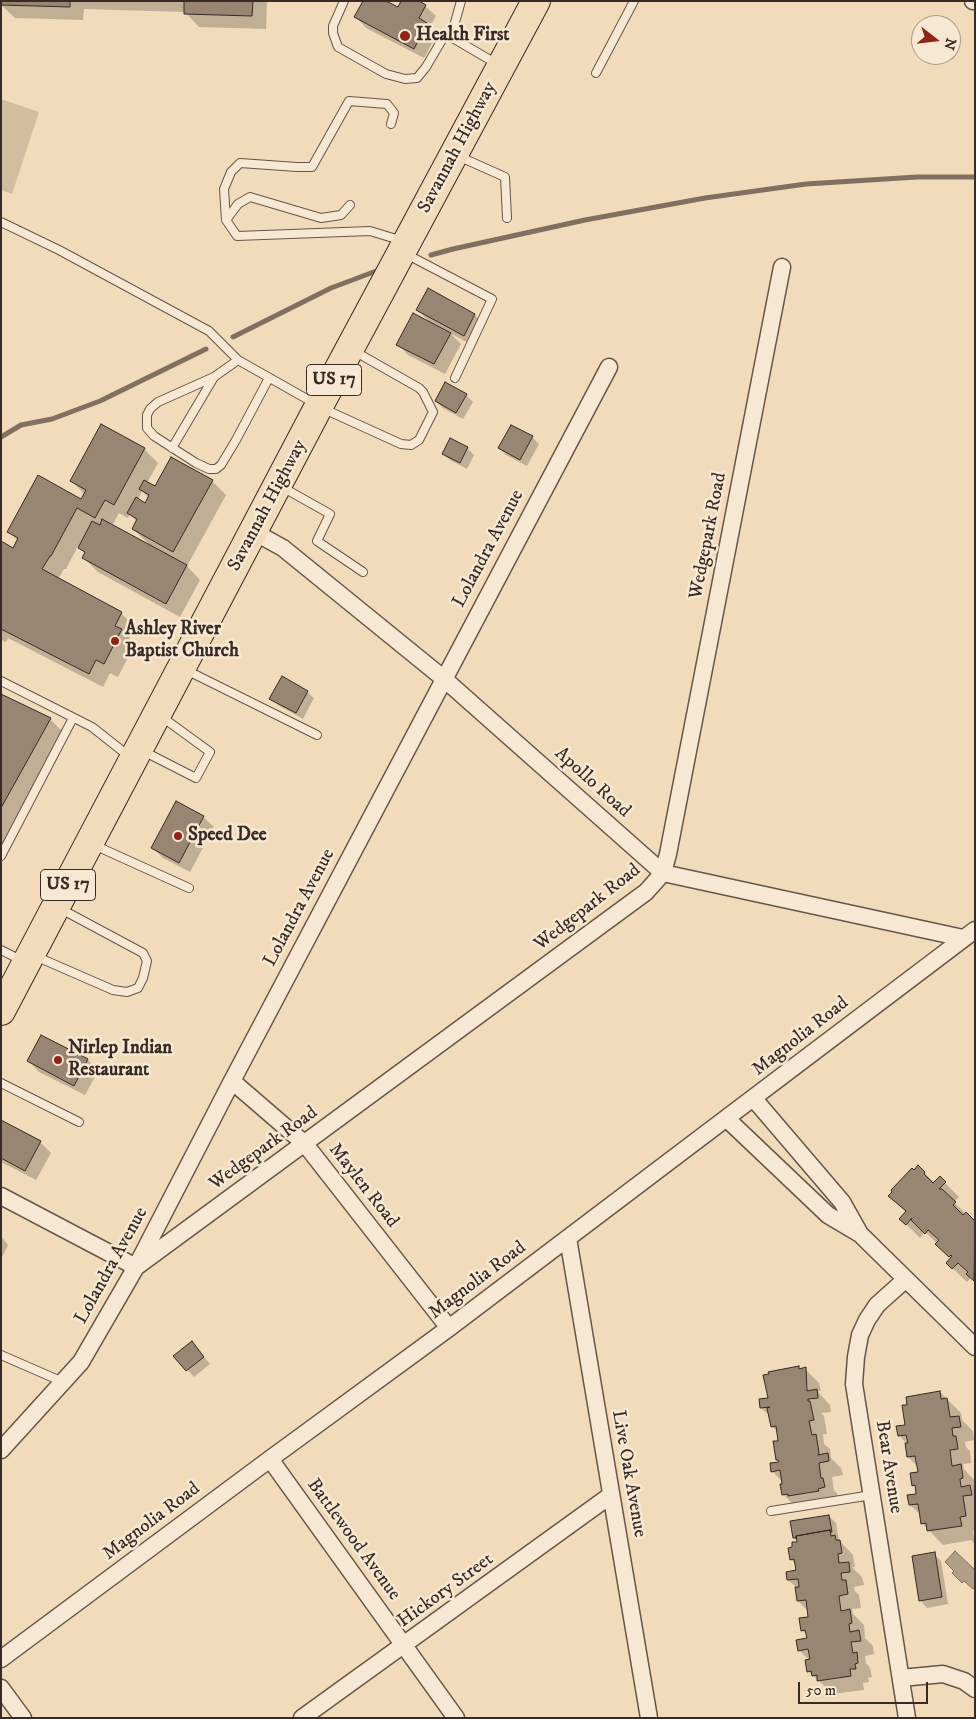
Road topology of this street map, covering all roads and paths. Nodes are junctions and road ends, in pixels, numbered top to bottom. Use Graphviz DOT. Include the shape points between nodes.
graph roads {
  1 [pos="344,1"];
  2 [pos="461,1"];
  3 [pos="634,1"];
  4 [pos="534,3"];
  5 [pos="451,37"];
  6 [pos="501,66"];
  7 [pos="596,73"];
  8 [pos="391,124"];
  9 [pos="454,154"];
  10 [pos="350,205"];
  11 [pos="507,218"];
  12 [pos="226,220"];
  13 [pos="1,222"];
  14 [pos="405,247"];
  15 [pos="782,267"];
  16 [pos="350,349"];
  17 [pos="238,360"];
  18 [pos="609,367"];
  19 [pos="214,377"];
  20 [pos="269,378"];
  21 [pos="454,378"];
  22 [pos="320,406"];
  23 [pos="172,448"];
  24 [pos="278,485"];
  25 [pos="254,532"];
  26 [pos="363,572"];
  27 [pos="182,668"];
  28 [pos="444,678"];
  29 [pos="1,681"];
  30 [pos="158,714"];
  31 [pos="73,718"];
  32 [pos="317,736"];
  33 [pos="136,754"];
  34 [pos="90,843"];
  35 [pos="1,856"];
  36 [pos="663,874"];
  37 [pos="189,888"];
  38 [pos="56,906"];
  39 [pos="969,934"];
  40 [pos="1,950"];
  41 [pos="29,959"];
  42 [pos="1,1011"];
  43 [pos="232,1081"];
  44 [pos="1,1083"];
  45 [pos="754,1099"];
  46 [pos="727,1119"];
  47 [pos="79,1122"];
  48 [pos="305,1144"];
  49 [pos="805,1159"];
  50 [pos="787,1176"];
  51 [pos="1,1196"];
  52 [pos="860,1234"];
  53 [pos="568,1238"];
  54 [pos="136,1267"];
  55 [pos="906,1279"];
  56 [pos="449,1328"];
  57 [pos="972,1340"];
  58 [pos="1,1355"];
  59 [pos="63,1382"];
  60 [pos="1,1450"];
  61 [pos="270,1459"];
  62 [pos="611,1495"];
  63 [pos="872,1495"];
  64 [pos="771,1511"];
  65 [pos="404,1646"];
  66 [pos="1,1659"];
  67 [pos="901,1678"];
  68 [pos="1,1688"];
  69 [pos="975,1689"];
  70 [pos="23,1718"];
  71 [pos="302,1718"];
  72 [pos="456,1718"];
  73 [pos="649,1718"];
  74 [pos="908,1718"];
  1 -- 5 [label="lane" via="333,26 338,47 386,74 416,78 443,38"];
  2 -- 5 [label="lane"];
  3 -- 7 [label="lane"];
  4 -- 6 [label="highway, Savannah Highway / US 17"];
  5 -- 6 [label="lane"];
  6 -- 9 [label="highway, Savannah Highway / US 17"];
  8 -- 12 [label="lane" via="394,113 387,104 350,101 312,167 240,163 231,172 224,189"];
  9 -- 11 [label="lane" via="505,177"];
  9 -- 14 [label="highway, Savannah Highway / US 17"];
  10 -- 12 [label="lane" via="341,215 320,218 250,197 238,204"];
  12 -- 14 [label="lane" via="237,236 370,231"];
  13 -- 17 [label="lane" via="209,331"];
  14 -- 16 [label="highway, Savannah Highway / US 17"];
  14 -- 21 [label="lane" via="492,299"];
  15 -- 36 [label="street, Wedgepark Road"];
  16 -- 22 [label="highway, Savannah Highway / US 17"];
  16 -- 22 [label="lane" via="423,392 433,412 420,440 411,445 401,444"];
  17 -- 19 [label="lane"];
  17 -- 20 [label="lane"];
  18 -- 28 [label="street, Lolandra Avenue"];
  19 -- 23 [label="lane"];
  19 -- 23 [label="lane" via="158,402 150,409 147,428"];
  20 -- 22 [label="lane"];
  20 -- 23 [label="lane" via="221,465 209,469"];
  22 -- 24 [label="highway, Savannah Highway / US 17"];
  24 -- 25 [label="highway, Savannah Highway / US 17"];
  24 -- 26 [label="lane" via="330,514 317,541"];
  25 -- 27 [label="highway, Savannah Highway / US 17"];
  25 -- 28 [label="street, Apollo Road" via="283,548"];
  27 -- 30 [label="highway, Savannah Highway / US 17"];
  27 -- 32 [label="lane"];
  28 -- 36 [label="street, Apollo Road"];
  28 -- 43 [label="street, Lolandra Avenue"];
  29 -- 31 [label="lane"];
  30 -- 33 [label="highway, Savannah Highway / US 17"];
  30 -- 33 [label="lane" via="210,752 196,778"];
  31 -- 33 [label="lane"];
  31 -- 35 [label="lane"];
  33 -- 34 [label="highway, Savannah Highway / US 17"];
  34 -- 37 [label="lane"];
  34 -- 38 [label="highway, Savannah Highway / US 17"];
  36 -- 39 [label="street, Apollo Road"];
  36 -- 48 [label="street, Wedgepark Road" via="646,892"];
  38 -- 41 [label="highway, Savannah Highway / US 17"];
  38 -- 41 [label="lane" via="143,953 148,961 144,978 138,988 127,992 113,990"];
  39 -- 45 [label="street, Magnolia Road"];
  40 -- 41 [label="lane"];
  41 -- 42 [label="highway, Savannah Highway / US 17"];
  43 -- 48 [label="street, Maylen Road"];
  43 -- 54 [label="street, Lolandra Avenue"];
  44 -- 47 [label="lane"];
  45 -- 46 [label="street, Magnolia Road"];
  45 -- 49 [label="street"];
  46 -- 50 [label="street"];
  46 -- 53 [label="street, Magnolia Road"];
  48 -- 54 [label="street, Wedgepark Road"];
  48 -- 56 [label="street, Maylen Road"];
  49 -- 50 [label="street"];
  49 -- 52 [label="street" via="842,1202"];
  50 -- 52 [label="street" via="828,1215"];
  51 -- 54 [label="street"];
  52 -- 55 [label="street"];
  53 -- 56 [label="street, Magnolia Road"];
  53 -- 62 [label="street, Live Oak Avenue"];
  54 -- 59 [label="street, Lolandra Avenue" via="81,1362"];
  55 -- 57 [label="street"];
  55 -- 63 [label="street, Bear Avenue" via="867,1320 856,1357 854,1384"];
  56 -- 61 [label="street, Magnolia Road"];
  58 -- 59 [label="lane"];
  59 -- 60 [label="street, Lolandra Avenue"];
  61 -- 65 [label="street, Battlewood Avenue"];
  61 -- 66 [label="street, Magnolia Road"];
  62 -- 65 [label="street, Hickory Street"];
  62 -- 73 [label="street, Live Oak Avenue"];
  63 -- 64 [label="lane"];
  63 -- 67 [label="street, Bear Avenue"];
  65 -- 71 [label="street, Hickory Street"];
  65 -- 72 [label="street, Battlewood Avenue"];
  67 -- 69 [label="street" via="943,1674 964,1681"];
  67 -- 74 [label="street, Bear Avenue"];
  68 -- 70 [label="street"];
}
